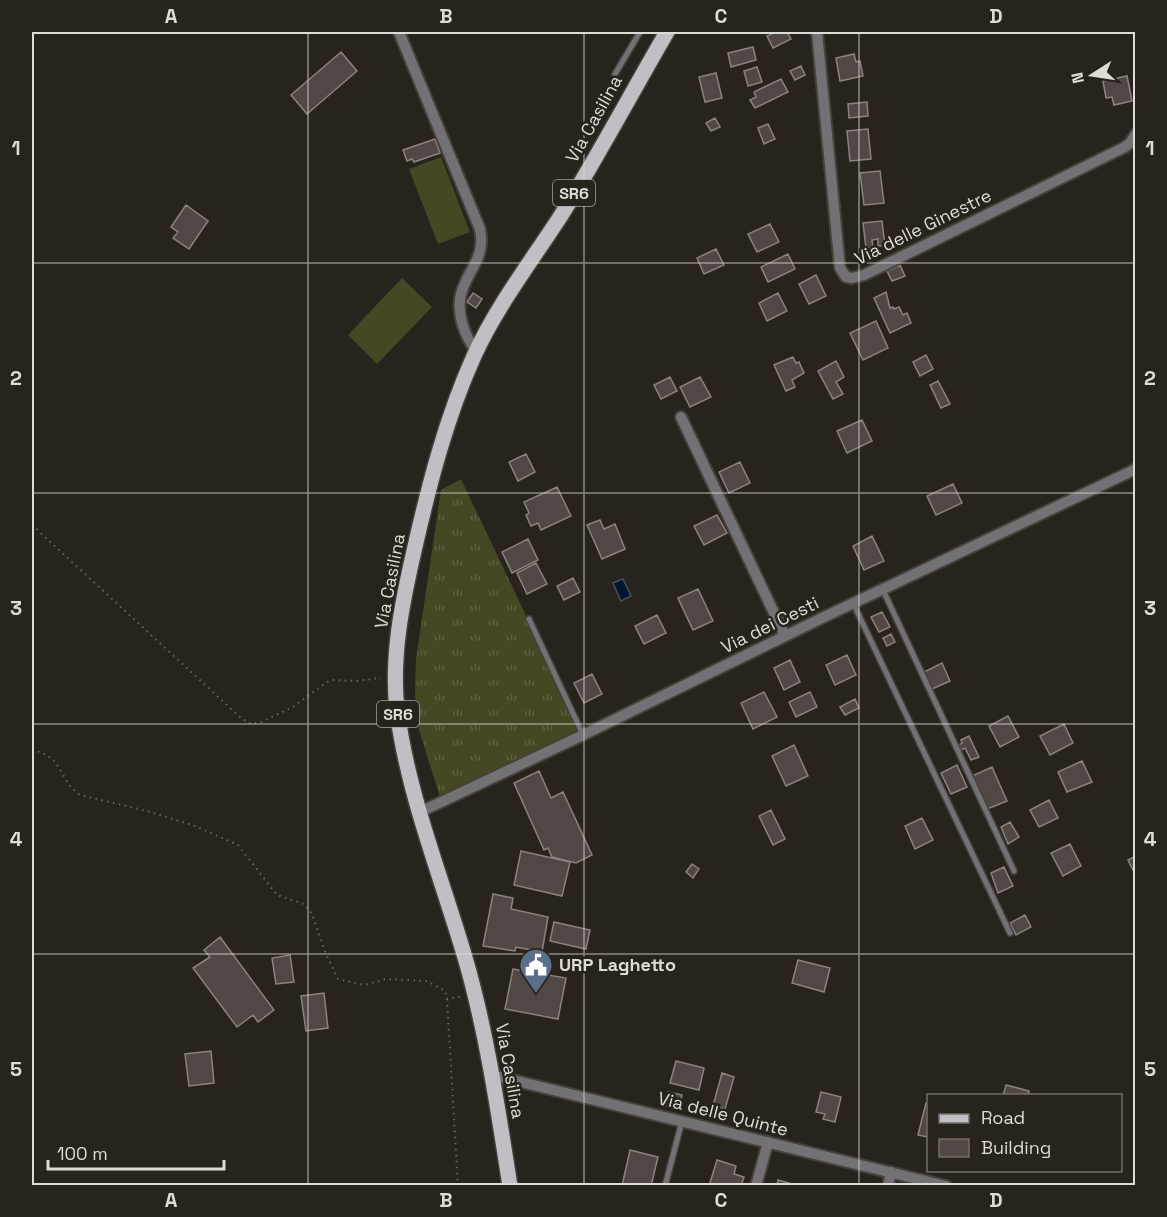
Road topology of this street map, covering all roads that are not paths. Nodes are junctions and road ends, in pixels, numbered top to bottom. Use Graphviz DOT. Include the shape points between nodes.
graph roads {
  1 [pos="399,32"];
  2 [pos="640,32"];
  3 [pos="668,32"];
  4 [pos="817,32"];
  5 [pos="615,74"];
  6 [pos="1136,134"];
  7 [pos="476,351"];
  8 [pos="681,417"];
  9 [pos="1136,469"];
  10 [pos="883,589"];
  11 [pos="853,603"];
  12 [pos="529,619"];
  13 [pos="785,636"];
  14 [pos="584,735"];
  15 [pos="420,812"];
  16 [pos="1014,871"];
  17 [pos="1010,933"];
  18 [pos="492,1075"];
  19 [pos="682,1121"];
  20 [pos="768,1142"];
  21 [pos="891,1172"];
  22 [pos="510,1185"];
  23 [pos="665,1185"];
  24 [pos="756,1185"];
  25 [pos="888,1185"];
  26 [pos="946,1185"];
  1 -- 7 [label="street" via="480,229 480,253 460,301 465,331"];
  2 -- 5 [label="lane"];
  3 -- 7 [label="main road, Via Casilina / SR6"];
  4 -- 6 [label="street, Via delle Ginestre" via="840,268 846,277 864,275 1125,147"];
  7 -- 15 [label="main road, Via Casilina / SR6" via="438,459 399,629 397,706"];
  8 -- 13 [label="street"];
  9 -- 10 [label="street, Via dei Cesti"];
  10 -- 11 [label="street, Via dei Cesti"];
  10 -- 16 [label="lane"];
  11 -- 13 [label="street, Via dei Cesti"];
  11 -- 17 [label="lane"];
  12 -- 14 [label="lane"];
  13 -- 14 [label="street, Via dei Cesti"];
  14 -- 15 [label="street, Via dei Cesti"];
  15 -- 18 [label="main road, Via Casilina / SR6" via="474,994"];
  18 -- 19 [label="street, Via delle Quinte"];
  18 -- 22 [label="main road, Via Casilina / SR6"];
  19 -- 20 [label="street, Via delle Quinte"];
  19 -- 23 [label="lane"];
  20 -- 21 [label="street, Via delle Quinte"];
  20 -- 24 [label="street"];
  21 -- 25 [label="street"];
  21 -- 26 [label="street, Via delle Quinte"];
}
